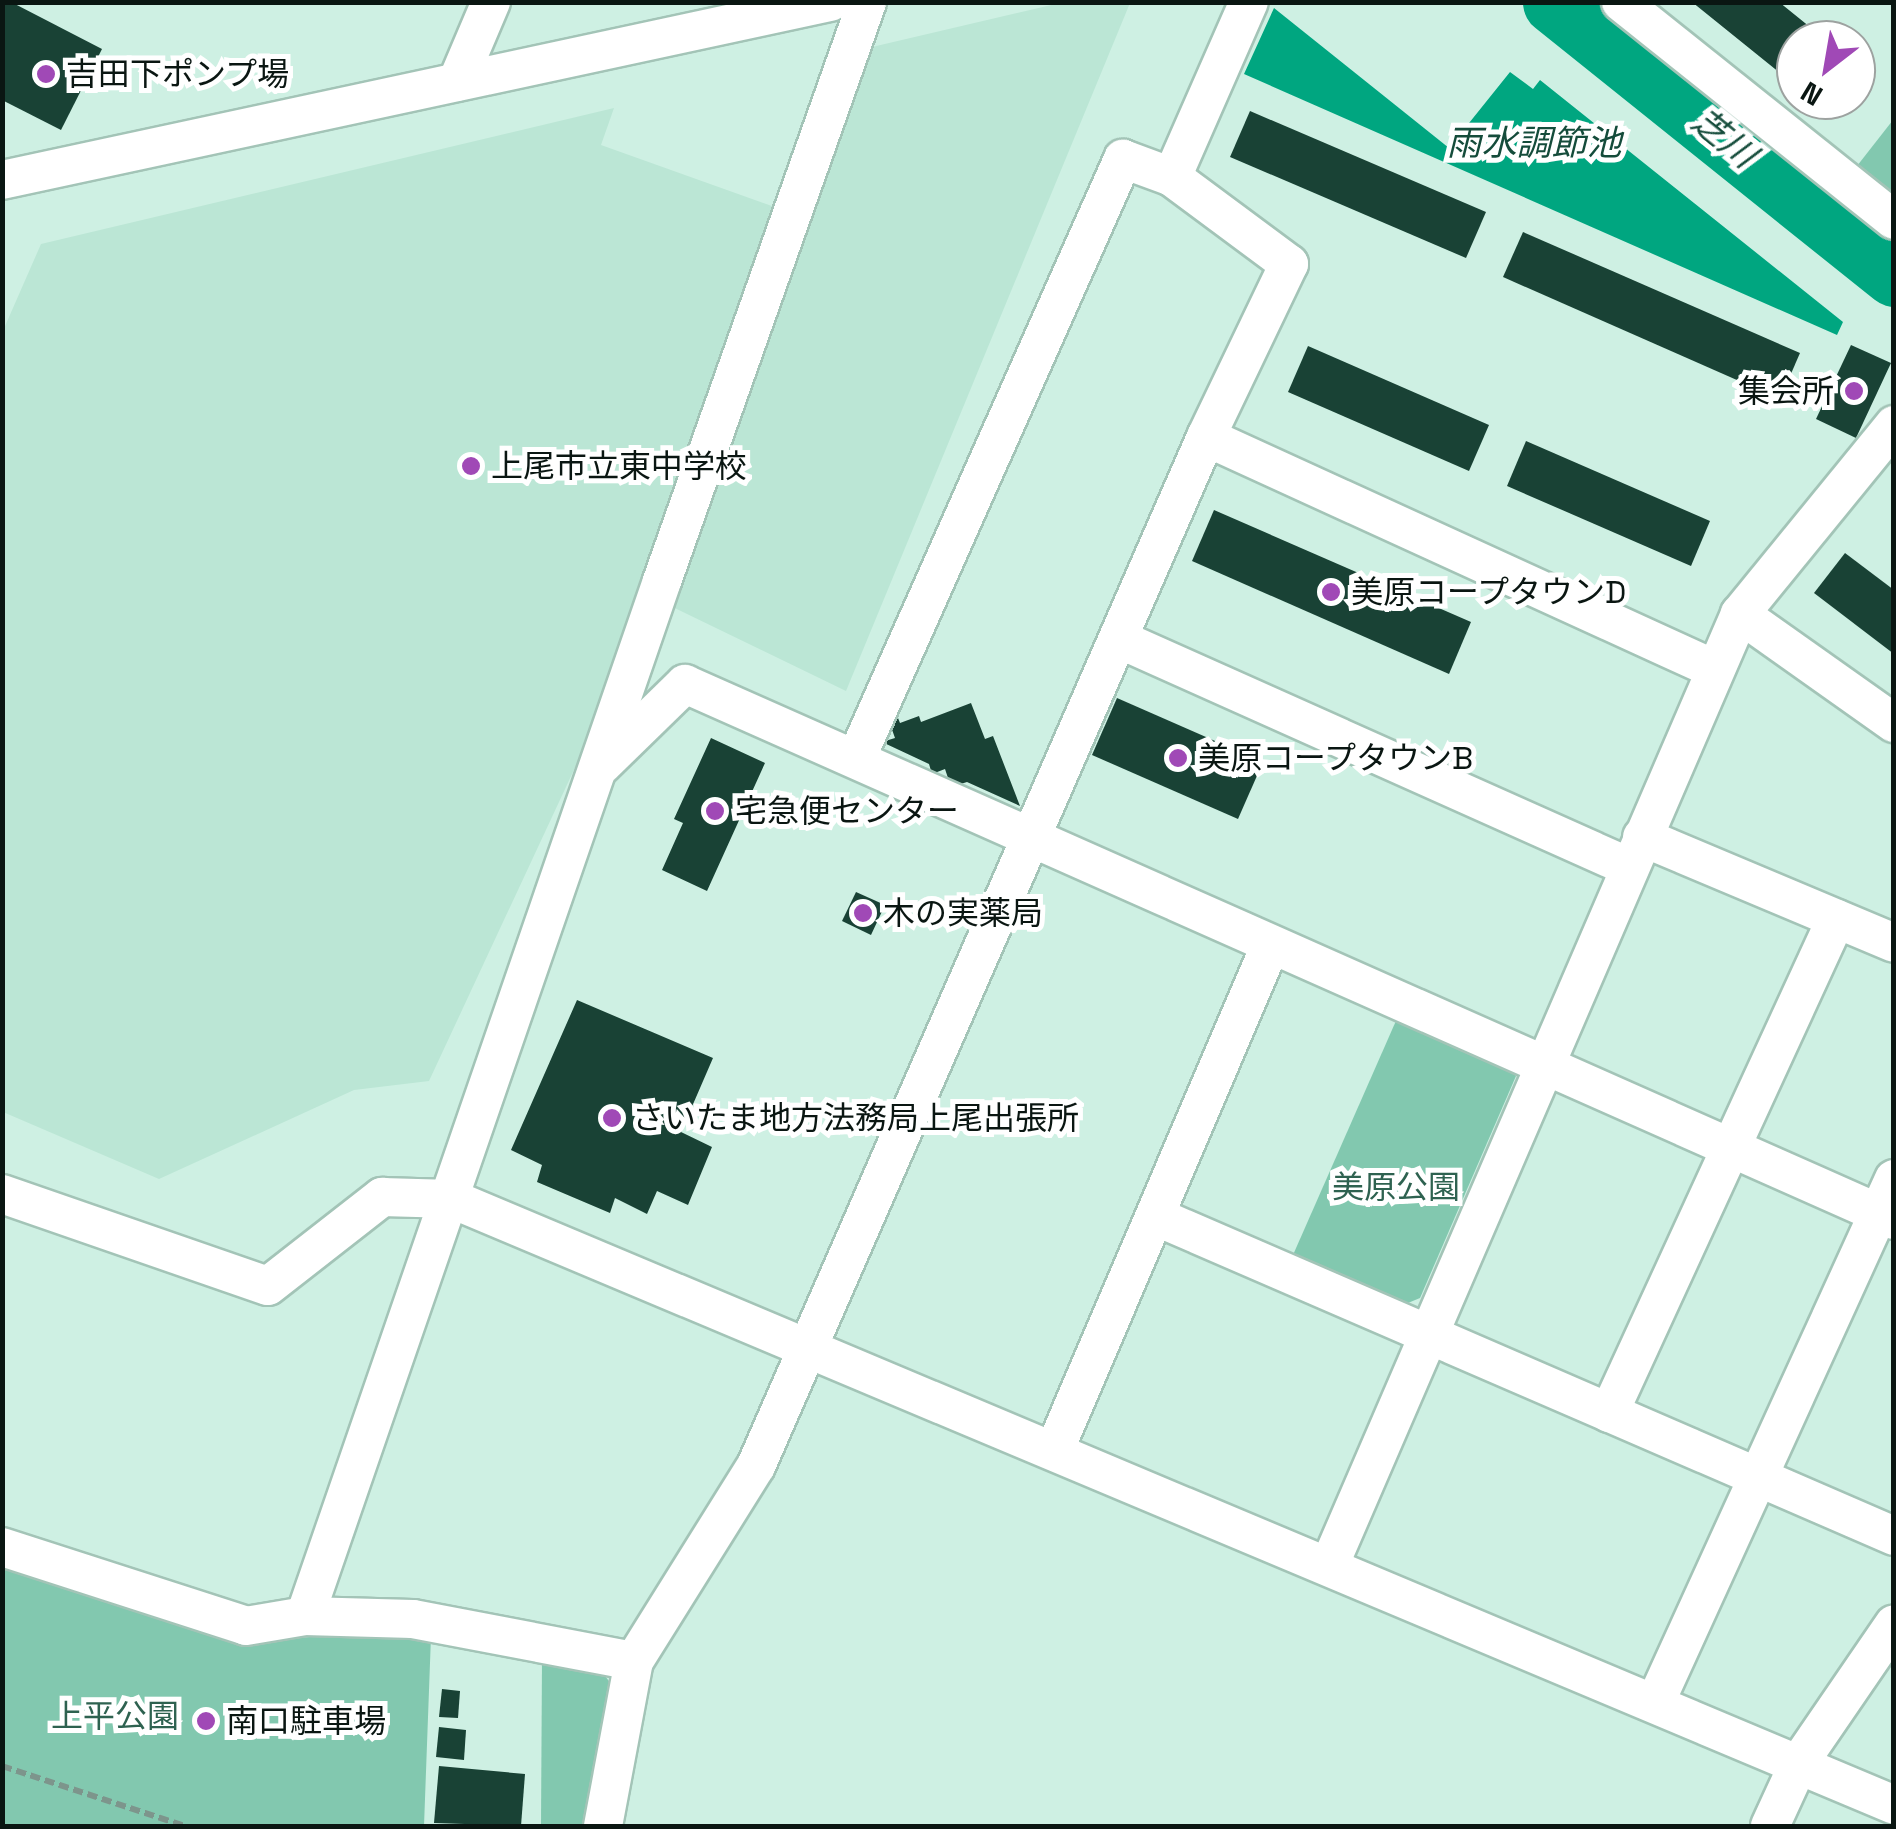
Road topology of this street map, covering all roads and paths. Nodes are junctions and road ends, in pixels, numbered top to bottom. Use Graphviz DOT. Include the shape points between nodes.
graph roads {
  1 [pos="491,2"];
  2 [pos="830,2"];
  3 [pos="867,2"];
  4 [pos="1249,2"];
  5 [pos="1620,2"];
  6 [pos="457,82"];
  7 [pos="1172,177"];
  8 [pos="4,183"];
  9 [pos="1894,220"];
  10 [pos="1894,425"];
  11 [pos="1206,437"];
  12 [pos="1740,614"];
  13 [pos="1118,639"];
  14 [pos="1714,668"];
  15 [pos="1894,723"];
  16 [pos="856,759"];
  17 [pos="598,770"];
  18 [pos="1032,838"];
  19 [pos="1635,852"];
  20 [pos="1836,918"];
  21 [pos="1894,943"];
  22 [pos="1272,944"];
  23 [pos="1544,1065"];
  24 [pos="1731,1148"];
  25 [pos="1894,1179"];
  26 [pos="2,1194"];
  27 [pos="452,1198"];
  28 [pos="1155,1216"];
  29 [pos="1886,1217"];
  30 [pos="1429,1335"];
  31 [pos="811,1349"];
  32 [pos="1609,1413"];
  33 [pos="1054,1451"];
  34 [pos="1758,1477"];
  35 [pos="1894,1536"];
  36 [pos="2,1547"];
  37 [pos="1329,1566"];
  38 [pos="305,1616"];
  39 [pos="1894,1624"];
  40 [pos="634,1661"];
  41 [pos="1654,1703"];
  42 [pos="1799,1763"];
  43 [pos="2,1766"];
  44 [pos="1894,1805"];
  45 [pos="184,1826"];
  46 [pos="604,1826"];
  47 [pos="1770,1826"];
  1 -- 6 [label="street"];
  2 -- 6 [label="street"];
  3 -- 17 [label="street"];
  4 -- 7 [label="street"];
  5 -- 9 [label="street"];
  6 -- 8 [label="street"];
  7 -- 11 [label="street" via="1288,264"];
  7 -- 16 [label="street" via="1123,158"];
  10 -- 12 [label="street"];
  11 -- 13 [label="street"];
  11 -- 14 [label="street"];
  12 -- 14 [label="street"];
  12 -- 15 [label="street"];
  13 -- 18 [label="street"];
  13 -- 19 [label="street"];
  14 -- 19 [label="street"];
  16 -- 17 [label="street" via="685,684"];
  16 -- 18 [label="street"];
  17 -- 27 [label="street"];
  18 -- 22 [label="street"];
  18 -- 31 [label="street"];
  19 -- 20 [label="street"];
  19 -- 23 [label="street"];
  20 -- 21 [label="street"];
  20 -- 24 [label="street"];
  22 -- 23 [label="street"];
  22 -- 28 [label="street"];
  23 -- 24 [label="street"];
  23 -- 30 [label="street"];
  24 -- 29 [label="street"];
  24 -- 32 [label="street"];
  25 -- 29 [label="street"];
  26 -- 27 [label="street" via="268,1286 382,1197"];
  27 -- 31 [label="street"];
  27 -- 38 [label="street"];
  28 -- 30 [label="street"];
  28 -- 33 [label="street"];
  29 -- 34 [label="street"];
  30 -- 32 [label="street"];
  30 -- 37 [label="street"];
  31 -- 33 [label="street"];
  31 -- 40 [label="street" via="756,1466"];
  32 -- 34 [label="street"];
  33 -- 37 [label="street"];
  34 -- 35 [label="street"];
  34 -- 41 [label="street"];
  36 -- 38 [label="street" via="246,1626"];
  37 -- 41 [label="street"];
  38 -- 40 [label="street" via="413,1619"];
  39 -- 42 [label="street"];
  40 -- 46 [label="street"];
  41 -- 42 [label="street"];
  42 -- 44 [label="street"];
  42 -- 47 [label="street"];
  43 -- 45 [label="path"];
}
